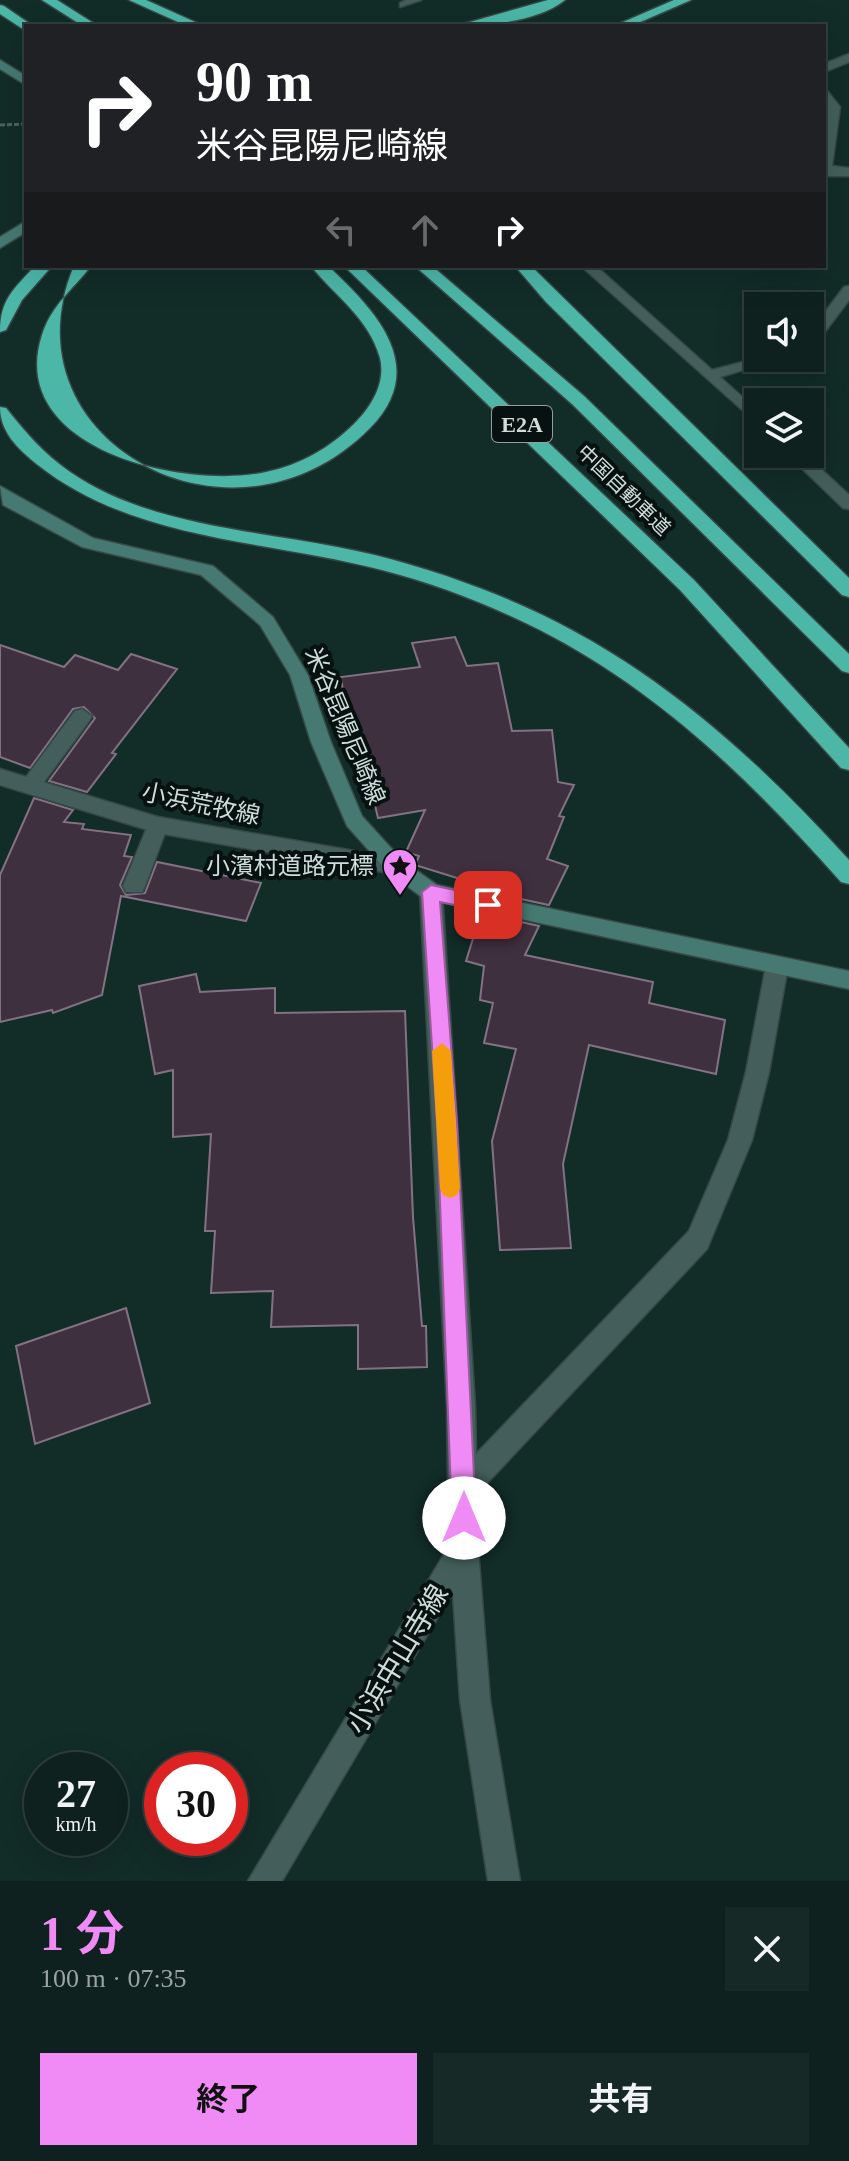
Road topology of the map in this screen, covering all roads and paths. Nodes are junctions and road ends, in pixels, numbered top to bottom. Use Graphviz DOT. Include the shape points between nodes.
graph roads {
  1 [pos="48,0"];
  2 [pos="135,0"];
  3 [pos="559,0"];
  4 [pos="685,0"];
  5 [pos="0,9"];
  6 [pos="533,11"];
  7 [pos="24,24"];
  8 [pos="89,24"];
  9 [pos="193,24"];
  10 [pos="471,24"];
  11 [pos="514,24"];
  12 [pos="625,24"];
  13 [pos="849,58"];
  14 [pos="0,64"];
  15 [pos="826,67"];
  16 [pos="24,80"];
  17 [pos="826,94"];
  18 [pos="24,124"];
  19 [pos="0,125"];
  20 [pos="826,157"];
  21 [pos="826,170"];
  22 [pos="849,172"];
  23 [pos="24,226"];
  24 [pos="0,244"];
  25 [pos="42,268"];
  26 [pos="81,268"];
  27 [pos="321,268"];
  28 [pos="354,268"];
  29 [pos="425,268"];
  30 [pos="525,268"];
  31 [pos="590,268"];
  32 [pos="849,290"];
  33 [pos="824,323"];
  34 [pos="0,327"];
  35 [pos="744,366"];
  36 [pos="710,375"];
  37 [pos="744,406"];
  38 [pos="0,412"];
  39 [pos="810,468"];
  40 [pos="0,491"];
  41 [pos="849,504"];
  42 [pos="849,590"];
  43 [pos="849,666"];
  44 [pos="82,716"];
  45 [pos="849,762"];
  46 [pos="0,777"];
  47 [pos="31,785"];
  48 [pos="158,825"];
  49 [pos="395,866"];
  50 [pos="849,875"];
  51 [pos="134,886"];
  52 [pos="431,892"];
  53 [pos="777,966"];
  54 [pos="849,980"];
  55 [pos="465,1486"];
  56 [pos="464,1549"];
  57 [pos="264,1881"];
  58 [pos="504,1881"];
  1 -- 8 [label="highway"];
  2 -- 9 [label="highway"];
  3 -- 6 [label="highway"];
  4 -- 12 [label="highway"];
  5 -- 7 [label="highway"];
  6 -- 10 [label="highway"];
  6 -- 11 [label="highway"];
  13 -- 15 [label="street"];
  14 -- 16 [label="main road"];
  17 -- 20 [label="street" via="834,107"];
  18 -- 19 [label="path"];
  21 -- 22 [label="street"];
  23 -- 24 [label="main road"];
  25 -- 34 [label="highway" via="15,298"];
  26 -- 27 [label="highway" via="37,322 29,371 35,393 78,444 109,463 194,484 235,483 324,457 362,429 381,404 388,359 375,329"];
  28 -- 45 [label="highway, 中国自動車道 / E2A" via="687,585"];
  29 -- 43 [label="highway, 中国自動車道 / E2A" via="578,400"];
  30 -- 42 [label="highway"];
  31 -- 36 [label="street"];
  32 -- 33 [label="street"];
  35 -- 36 [label="street"];
  36 -- 37 [label="street"];
  38 -- 50 [label="highway" via="37,457 117,502 167,518 407,569 570,636 653,690 753,771"];
  39 -- 41 [label="street"];
  40 -- 49 [label="main road, 米谷昆陽尼崎線" via="9,501 88,543 207,570 267,621 299,675 354,820"];
  44 -- 47 [label="street"];
  46 -- 47 [label="street, 小浜荒牧線"];
  47 -- 48 [label="street, 小浜荒牧線"];
  48 -- 49 [label="street, 小浜荒牧線"];
  48 -- 51 [label="street"];
  49 -- 52 [label="main road, 米谷昆陽尼崎線"];
  52 -- 53 [label="main road, 米谷昆陽尼崎線"];
  52 -- 55 [label="street"];
  53 -- 54 [label="main road, 米谷昆陽尼崎線"];
  53 -- 55 [label="street" via="742,1139 722,1196 698,1240"];
  55 -- 56 [label="street"];
  56 -- 57 [label="street, 小浜中山寺線"];
  56 -- 58 [label="street" via="475,1700"];
}
